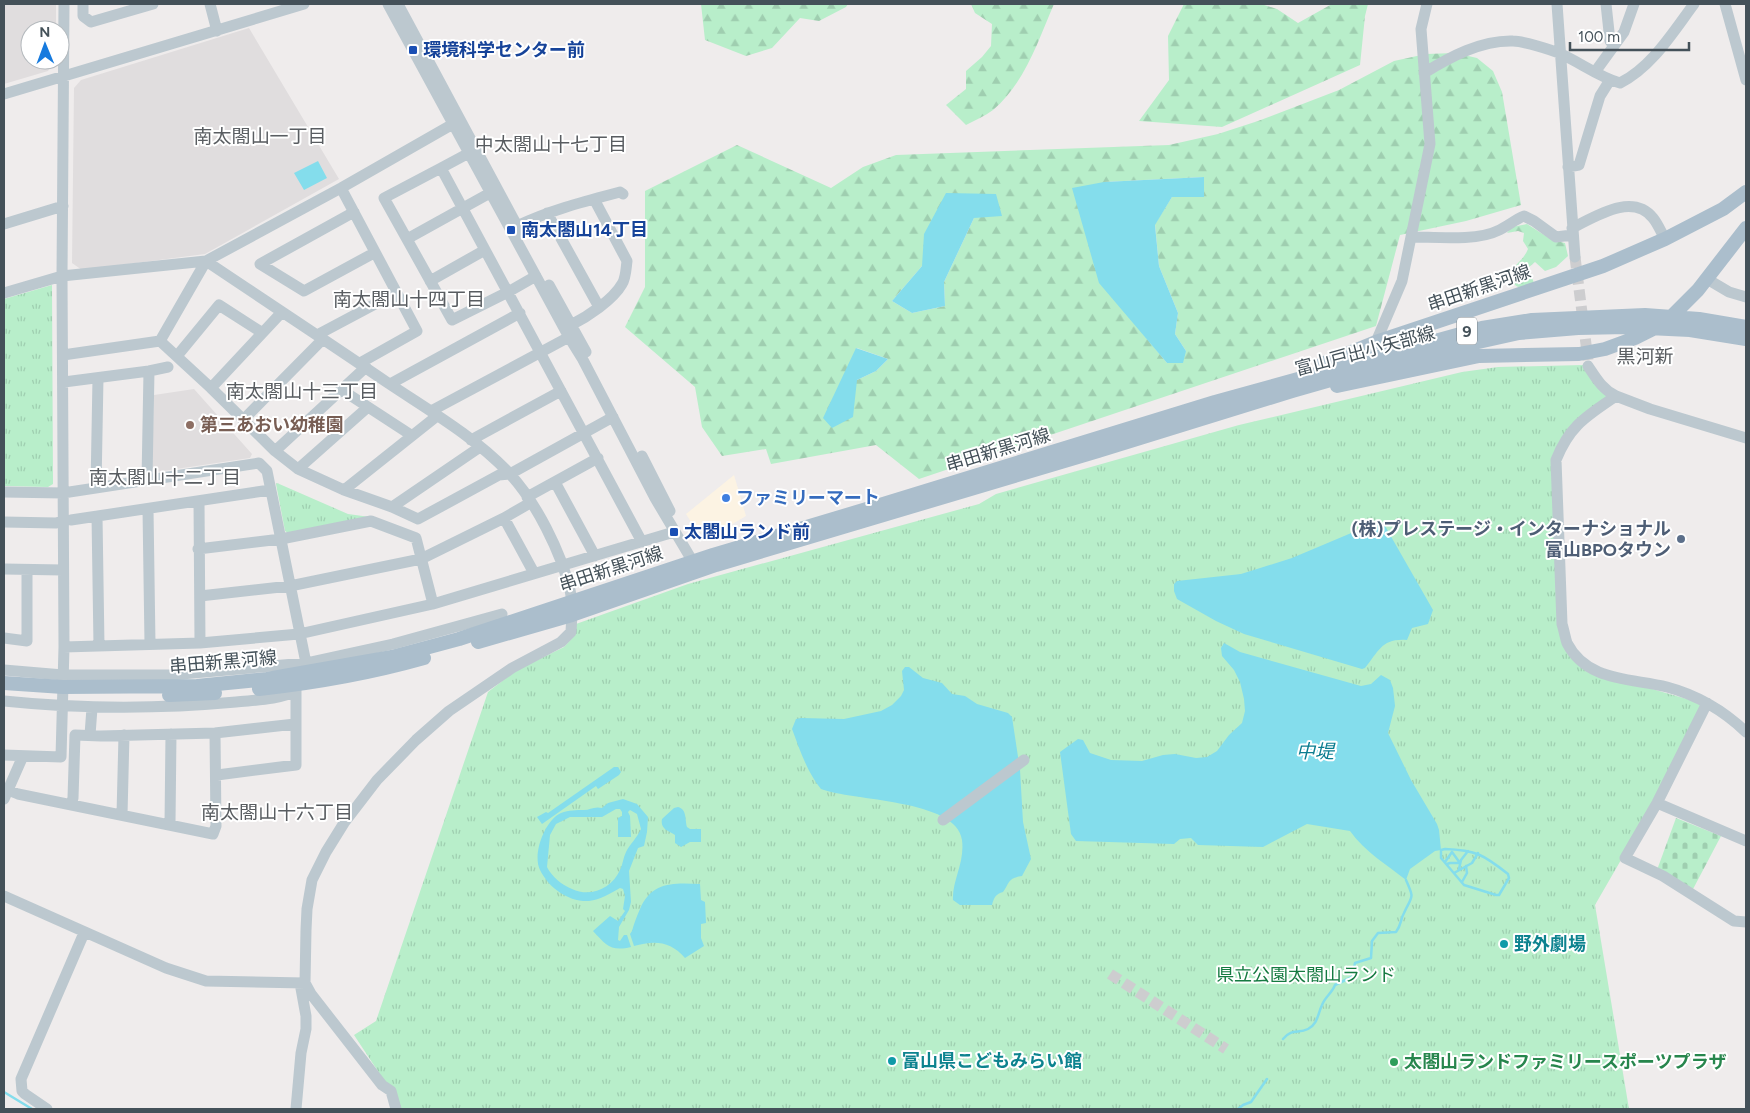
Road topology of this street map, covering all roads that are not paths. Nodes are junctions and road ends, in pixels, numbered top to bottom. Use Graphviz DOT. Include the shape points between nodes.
graph roads {
  1 [pos="64,4"];
  2 [pos="83,4"];
  3 [pos="153,4"];
  4 [pos="210,4"];
  5 [pos="304,4"];
  6 [pos="388,4"];
  7 [pos="398,4"];
  8 [pos="1427,4"];
  9 [pos="1557,4"];
  10 [pos="1606,4"];
  11 [pos="1634,4"];
  12 [pos="1694,4"];
  13 [pos="1725,4"];
  14 [pos="217,31"];
  15 [pos="1614,45"];
  16 [pos="1561,54"];
  17 [pos="1595,72"];
  18 [pos="1424,73"];
  19 [pos="63,76"];
  20 [pos="1610,80"];
  21 [pos="1746,80"];
  22 [pos="4,94"];
  23 [pos="453,124"];
  24 [pos="469,153"];
  25 [pos="1568,167"];
  26 [pos="441,168"];
  27 [pos="341,188"];
  28 [pos="490,192"];
  29 [pos="1746,192"];
  30 [pos="623,194"];
  31 [pos="594,199"];
  32 [pos="63,206"];
  33 [pos="463,208"];
  34 [pos="354,212"];
  35 [pos="547,213"];
  36 [pos="4,224"];
  37 [pos="517,226"];
  38 [pos="1746,228"];
  39 [pos="1572,231"];
  40 [pos="1412,237"];
  41 [pos="407,239"];
  42 [pos="1664,239"];
  43 [pos="485,250"];
  44 [pos="374,253"];
  45 [pos="1575,257"];
  46 [pos="206,261"];
  47 [pos="62,276"];
  48 [pos="536,276"];
  49 [pos="1707,279"];
  50 [pos="430,281"];
  51 [pos="4,292"];
  52 [pos="508,292"];
  53 [pos="396,293"];
  54 [pos="1746,297"];
  55 [pos="599,307"];
  56 [pos="282,312"];
  57 [pos="520,314"];
  58 [pos="1695,324"];
  59 [pos="571,325"];
  60 [pos="1746,327"];
  61 [pos="261,332"];
  62 [pos="320,337"];
  63 [pos="568,337"];
  64 [pos="1746,339"];
  65 [pos="160,341"];
  66 [pos="1376,342"];
  67 [pos="541,352"];
  68 [pos="63,356"];
  69 [pos="177,356"];
  70 [pos="363,365"];
  71 [pos="1588,366"];
  72 [pos="168,367"];
  73 [pos="149,371"];
  74 [pos="98,378"];
  75 [pos="64,382"];
  76 [pos="390,384"];
  77 [pos="1293,385"];
  78 [pos="211,388"];
  79 [pos="342,390"];
  80 [pos="561,391"];
  81 [pos="1616,396"];
  82 [pos="1215,402"];
  83 [pos="368,407"];
  84 [pos="434,413"];
  85 [pos="613,417"];
  86 [pos="243,420"];
  87 [pos="584,432"];
  88 [pos="411,435"];
  89 [pos="1746,438"];
  90 [pos="629,440"];
  91 [pos="476,444"];
  92 [pos="1098,451"];
  93 [pos="275,452"];
  94 [pos="598,458"];
  95 [pos="298,470"];
  96 [pos="510,474"];
  97 [pos="146,480"];
  98 [pos="555,482"];
  99 [pos="96,487"];
  100 [pos="270,490"];
  101 [pos="344,490"];
  102 [pos="4,492"];
  103 [pos="63,493"];
  104 [pos="529,500"];
  105 [pos="199,501"];
  106 [pos="392,507"];
  107 [pos="148,509"];
  108 [pos="97,516"];
  109 [pos="504,518"];
  110 [pos="67,520"];
  111 [pos="4,522"];
  112 [pos="674,532"];
  113 [pos="281,539"];
  114 [pos="642,542"];
  115 [pos="198,550"];
  116 [pos="595,556"];
  117 [pos="421,559"];
  118 [pos="562,565"];
  119 [pos="699,565"];
  120 [pos="4,569"];
  121 [pos="28,570"];
  122 [pos="63,570"];
  123 [pos="534,573"];
  124 [pos="290,586"];
  125 [pos="200,596"];
  126 [pos="432,604"];
  127 [pos="571,608"];
  128 [pos="502,614"];
  129 [pos="299,634"];
  130 [pos="4,638"];
  131 [pos="150,644"];
  132 [pos="200,644"];
  133 [pos="99,646"];
  134 [pos="64,647"];
  135 [pos="306,663"];
  136 [pos="4,670"];
  137 [pos="4,682"];
  138 [pos="296,688"];
  139 [pos="63,691"];
  140 [pos="4,692"];
  141 [pos="4,701"];
  142 [pos="1707,703"];
  143 [pos="92,708"];
  144 [pos="295,724"];
  145 [pos="1746,732"];
  146 [pos="215,733"];
  147 [pos="171,734"];
  148 [pos="90,735"];
  149 [pos="124,735"];
  150 [pos="4,755"];
  151 [pos="23,756"];
  152 [pos="1024,760"];
  153 [pos="217,775"];
  154 [pos="6,794"];
  155 [pos="1657,803"];
  156 [pos="71,804"];
  157 [pos="122,815"];
  158 [pos="943,820"];
  159 [pos="170,824"];
  160 [pos="1746,841"];
  161 [pos="4,896"];
  162 [pos="1746,922"];
  163 [pos="84,933"];
  164 [pos="303,983"];
  165 [pos="47,1109"];
  166 [pos="296,1109"];
  167 [pos="396,1109"];
  1 -- 19 [label="street"];
  2 -- 3 [label="street" via="83,16 91,22"];
  4 -- 14 [label="street"];
  5 -- 14 [label="street"];
  6 -- 23 [label="street"];
  7 -- 37 [label="street"];
  8 -- 18 [label="street" via="1421,29"];
  9 -- 16 [label="street"];
  10 -- 15 [label="street" via="1610,40"];
  11 -- 15 [label="street" via="1624,32"];
  12 -- 20 [label="street" via="1653,57 1628,79 1620,83"];
  13 -- 21 [label="street"];
  14 -- 19 [label="street"];
  15 -- 17 [label="street"];
  16 -- 17 [label="street"];
  16 -- 18 [label="street" via="1515,41 1497,42 1452,56"];
  16 -- 25 [label="street"];
  17 -- 20 [label="street"];
  18 -- 40 [label="street" via="1430,144"];
  19 -- 22 [label="street"];
  19 -- 32 [label="street"];
  20 -- 25 [label="street" via="1600,96 1579,166"];
  23 -- 24 [label="street"];
  23 -- 27 [label="street"];
  24 -- 26 [label="street"];
  24 -- 28 [label="street"];
  25 -- 39 [label="street"];
  26 -- 33 [label="street"];
  26 -- 41 [label="street" via="384,198"];
  27 -- 34 [label="street"];
  27 -- 46 [label="street"];
  28 -- 33 [label="street"];
  28 -- 48 [label="street"];
  29 -- 42 [label="main road, 串田新黒河線" via="1723,209"];
  30 -- 31 [label="street"];
  31 -- 35 [label="street"];
  31 -- 55 [label="street" via="627,260 622,284"];
  32 -- 36 [label="street"];
  32 -- 47 [label="street"];
  33 -- 41 [label="street"];
  33 -- 43 [label="street"];
  34 -- 44 [label="street"];
  34 -- 44 [label="street" via="260,264 304,291"];
  35 -- 37 [label="street"];
  35 -- 55 [label="street"];
  37 -- 59 [label="street"];
  38 -- 49 [label="main road, 串田新黒河線"];
  39 -- 40 [label="street" via="1556,237 1524,216 1496,232 1478,236"];
  39 -- 42 [label="street" via="1607,211 1633,207 1653,218"];
  39 -- 45 [label="street"];
  40 -- 66 [label="street" via="1402,281"];
  41 -- 50 [label="street"];
  42 -- 66 [label="main road, 串田新黒河線" via="1603,266"];
  43 -- 50 [label="street"];
  43 -- 52 [label="street"];
  44 -- 53 [label="street"];
  46 -- 47 [label="street"];
  46 -- 56 [label="street"];
  46 -- 65 [label="street"];
  47 -- 51 [label="street"];
  47 -- 68 [label="street"];
  48 -- 52 [label="street"];
  48 -- 63 [label="street"];
  49 -- 54 [label="street" via="1729,292"];
  49 -- 92 [label="main road, 串田新黒河線" via="1665,323 1605,349 1579,354 1479,356 1338,386"];
  50 -- 52 [label="street" via="452,320"];
  52 -- 57 [label="street"];
  53 -- 62 [label="street"];
  53 -- 70 [label="street" via="417,331"];
  55 -- 59 [label="street"];
  56 -- 61 [label="street"];
  56 -- 62 [label="street"];
  57 -- 67 [label="street"];
  57 -- 76 [label="street"];
  58 -- 60 [label="main road, 富山戸出小矢部線 / 9"];
  58 -- 64 [label="main road, 富山戸出小矢部線 / 9"];
  58 -- 77 [label="main road, 富山戸出小矢部線 / 9" via="1519,333"];
  58 -- 77 [label="main road, 富山戸出小矢部線 / 9" via="1645,315 1556,318 1496,325 1463,332"];
  59 -- 90 [label="street"];
  61 -- 69 [label="street" via="219,305"];
  61 -- 78 [label="street"];
  62 -- 70 [label="street"];
  62 -- 86 [label="street"];
  63 -- 67 [label="street"];
  63 -- 85 [label="street"];
  65 -- 68 [label="street"];
  65 -- 69 [label="street"];
  66 -- 82 [label="main road, 串田新黒河線"];
  67 -- 80 [label="street"];
  67 -- 84 [label="street"];
  68 -- 75 [label="street"];
  69 -- 78 [label="street"];
  70 -- 76 [label="street"];
  70 -- 79 [label="street"];
  71 -- 81 [label="street" via="1607,392"];
  72 -- 73 [label="street"];
  73 -- 74 [label="street"];
  73 -- 97 [label="street"];
  74 -- 75 [label="street"];
  74 -- 99 [label="street"];
  75 -- 103 [label="street"];
  76 -- 84 [label="street"];
  77 -- 82 [label="main road, 串田新黒河線"];
  77 -- 92 [label="main road, 串田新黒河線"];
  78 -- 86 [label="street"];
  79 -- 83 [label="street"];
  79 -- 93 [label="street"];
  80 -- 87 [label="street"];
  80 -- 91 [label="street"];
  81 -- 89 [label="street"];
  81 -- 142 [label="street" via="1581,420 1564,442 1556,460 1562,624 1567,642 1585,665 1610,677 1668,688"];
  82 -- 119 [label="main road, 串田新黒河線"];
  83 -- 88 [label="street"];
  83 -- 95 [label="street"];
  84 -- 88 [label="street"];
  84 -- 91 [label="street"];
  85 -- 87 [label="street"];
  85 -- 90 [label="street"];
  86 -- 93 [label="street"];
  87 -- 94 [label="street"];
  87 -- 96 [label="street"];
  88 -- 101 [label="street"];
  90 -- 112 [label="street"];
  90 -- 119 [label="street"];
  91 -- 96 [label="street"];
  91 -- 106 [label="street"];
  92 -- 119 [label="main road, 串田新黒河線"];
  93 -- 95 [label="street"];
  94 -- 98 [label="street"];
  94 -- 114 [label="street"];
  95 -- 101 [label="street"];
  96 -- 104 [label="street"];
  96 -- 106 [label="street" via="499,475 418,519"];
  97 -- 99 [label="street"];
  97 -- 100 [label="street" via="259,463 267,471"];
  98 -- 104 [label="street"];
  98 -- 116 [label="street"];
  99 -- 103 [label="street"];
  100 -- 105 [label="street"];
  100 -- 113 [label="street"];
  101 -- 106 [label="street"];
  102 -- 103 [label="street"];
  103 -- 110 [label="street"];
  104 -- 109 [label="street"];
  104 -- 118 [label="street" via="548,530"];
  105 -- 107 [label="street"];
  105 -- 115 [label="street"];
  107 -- 108 [label="street"];
  107 -- 131 [label="street"];
  108 -- 110 [label="street"];
  108 -- 133 [label="street"];
  109 -- 117 [label="street"];
  109 -- 123 [label="street"];
  110 -- 111 [label="street" via="56,523"];
  110 -- 122 [label="street"];
  112 -- 114 [label="street"];
  112 -- 119 [label="street"];
  113 -- 115 [label="street"];
  113 -- 117 [label="street" via="371,521 416,538"];
  113 -- 124 [label="street"];
  114 -- 116 [label="street"];
  115 -- 125 [label="street"];
  116 -- 118 [label="street"];
  117 -- 124 [label="street"];
  117 -- 126 [label="street"];
  118 -- 123 [label="street"];
  118 -- 127 [label="street" via="570,591"];
  119 -- 127 [label="main road, 串田新黒河線"];
  120 -- 121 [label="street"];
  121 -- 122 [label="street"];
  121 -- 130 [label="street" via="27,640"];
  122 -- 134 [label="street"];
  123 -- 126 [label="street"];
  124 -- 125 [label="street"];
  124 -- 129 [label="street"];
  125 -- 132 [label="street"];
  126 -- 129 [label="street"];
  127 -- 138 [label="main road, 串田新黒河線" via="395,666"];
  127 -- 139 [label="main road, 串田新黒河線" via="392,656 267,679 197,686"];
  127 -- 164 [label="street" via="571,632 561,642 512,668 449,711 377,780 344,823 312,880"];
  128 -- 135 [label="street" via="393,644"];
  129 -- 132 [label="street"];
  129 -- 135 [label="street"];
  131 -- 132 [label="street"];
  131 -- 133 [label="street"];
  133 -- 134 [label="street"];
  134 -- 139 [label="street"];
  135 -- 139 [label="street" via="170,676"];
  136 -- 139 [label="street"];
  137 -- 139 [label="main road, 串田新黒河線"];
  138 -- 139 [label="main road, 串田新黒河線" via="195,696"];
  138 -- 143 [label="street" via="280,697 202,705"];
  138 -- 144 [label="street"];
  139 -- 140 [label="main road, 串田新黒河線"];
  139 -- 141 [label="street"];
  139 -- 143 [label="street"];
  139 -- 151 [label="street" via="61,757"];
  142 -- 145 [label="street" via="1729,716"];
  142 -- 155 [label="street"];
  143 -- 148 [label="street"];
  144 -- 146 [label="street"];
  144 -- 153 [label="street" via="296,765"];
  146 -- 147 [label="street"];
  146 -- 153 [label="street"];
  147 -- 149 [label="street"];
  147 -- 159 [label="street"];
  148 -- 149 [label="street"];
  148 -- 156 [label="street" via="75,735"];
  149 -- 157 [label="street"];
  150 -- 151 [label="street"];
  151 -- 154 [label="street"];
  152 -- 158 [label="street"];
  153 -- 159 [label="street" via="213,834"];
  154 -- 156 [label="street"];
  155 -- 160 [label="street"];
  155 -- 162 [label="street" via="1625,858 1663,876 1734,921"];
  156 -- 157 [label="street"];
  157 -- 159 [label="street"];
  161 -- 163 [label="street"];
  163 -- 164 [label="street" via="166,968 206,981"];
  163 -- 165 [label="street" via="21,1079 25,1094"];
  164 -- 166 [label="street" via="306,1022"];
  164 -- 167 [label="street" via="363,1062 391,1091"];
}
